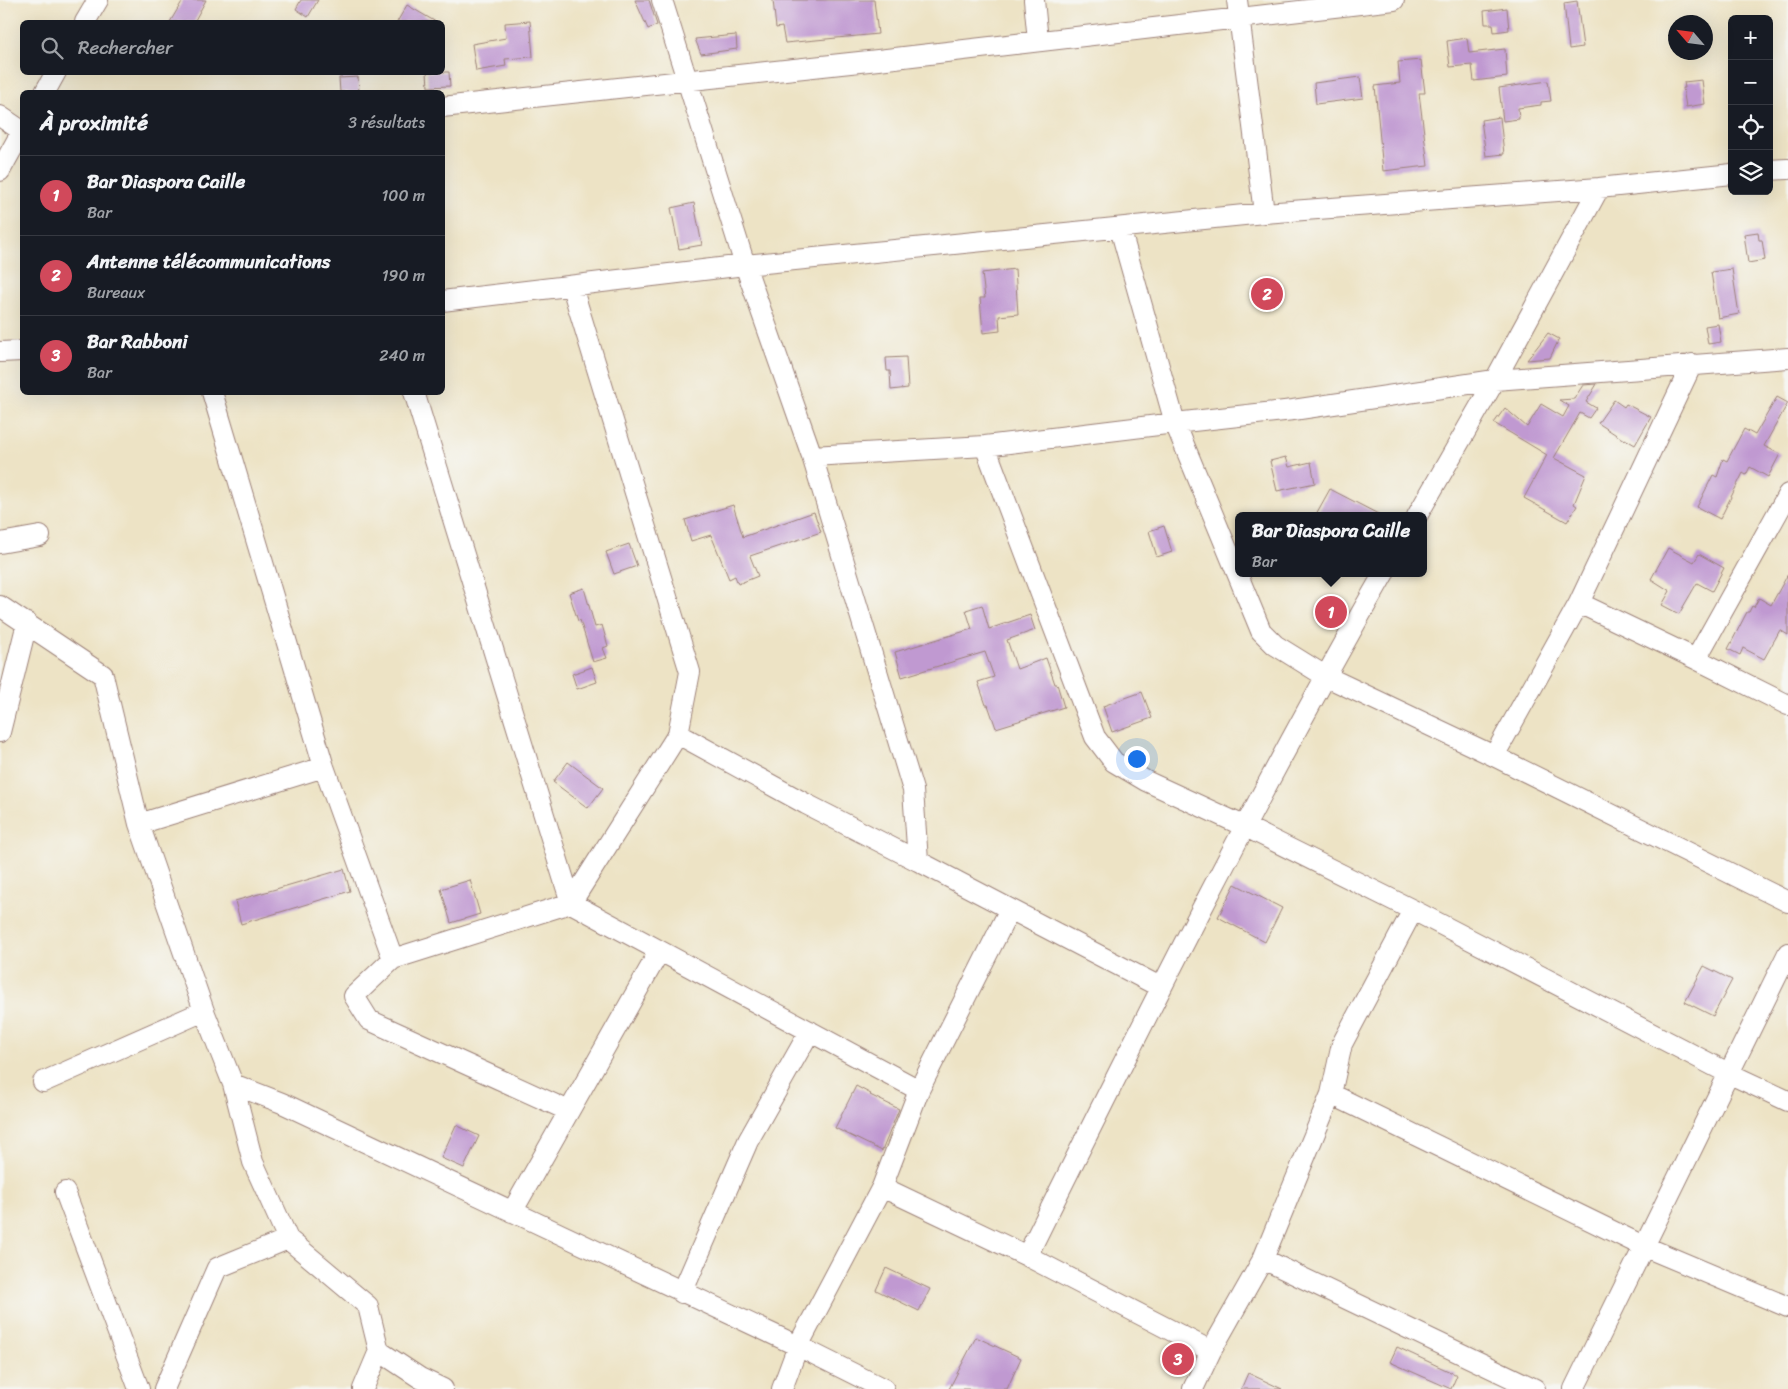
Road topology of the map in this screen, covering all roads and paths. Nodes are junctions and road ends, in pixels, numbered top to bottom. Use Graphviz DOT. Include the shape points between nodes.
graph roads {
  1 [pos="98,0"];
  2 [pos="662,0"];
  3 [pos="1034,0"];
  4 [pos="1394,0"];
  5 [pos="1238,9"];
  6 [pos="86,20"];
  7 [pos="1038,40"];
  8 [pos="54,75"];
  9 [pos="688,80"];
  10 [pos="46,90"];
  11 [pos="445,107"];
  12 [pos="0,116"];
  13 [pos="20,130"];
  14 [pos="20,135"];
  15 [pos="1788,168"];
  16 [pos="1773,170"];
  17 [pos="0,171"];
  18 [pos="1728,174"];
  19 [pos="1599,188"];
  20 [pos="1264,213"];
  21 [pos="1120,228"];
  22 [pos="744,265"];
  23 [pos="572,287"];
  24 [pos="445,301"];
  25 [pos="20,351"];
  26 [pos="0,352"];
  27 [pos="1788,358"];
  28 [pos="1692,364"];
  29 [pos="1494,380"];
  30 [pos="213,395"];
  31 [pos="415,395"];
  32 [pos="1175,423"];
  33 [pos="985,446"];
  34 [pos="812,456"];
  35 [pos="1788,494"];
  36 [pos="1419,512"];
  37 [pos="40,536"];
  38 [pos="0,543"];
  39 [pos="1235,568"];
  40 [pos="1239,577"];
  41 [pos="1382,577"];
  42 [pos="1578,603"];
  43 [pos="0,606"];
  44 [pos="27,624"];
  45 [pos="1696,659"];
  46 [pos="1325,676"];
  47 [pos="1788,706"];
  48 [pos="0,732"];
  49 [pos="678,734"];
  50 [pos="1494,756"];
  51 [pos="324,768"];
  52 [pos="139,824"];
  53 [pos="1246,827"];
  54 [pos="918,861"];
  55 [pos="1788,900"];
  56 [pos="570,903"];
  57 [pos="1010,909"];
  58 [pos="1413,910"];
  59 [pos="659,952"];
  60 [pos="1788,953"];
  61 [pos="393,959"];
  62 [pos="1160,987"];
  63 [pos="204,1011"];
  64 [pos="810,1031"];
  65 [pos="1728,1073"];
  66 [pos="43,1082"];
  67 [pos="233,1084"];
  68 [pos="919,1090"];
  69 [pos="1331,1094"];
  70 [pos="1788,1101"];
  71 [pos="569,1111"];
  72 [pos="882,1187"];
  73 [pos="65,1192"];
  74 [pos="512,1212"];
  75 [pos="288,1239"];
  76 [pos="1643,1246"];
  77 [pos="1026,1256"];
  78 [pos="1263,1259"];
  79 [pos="682,1293"];
  80 [pos="1788,1307"];
  81 [pos="798,1346"];
  82 [pos="379,1351"];
  83 [pos="1211,1351"];
  84 [pos="138,1389"];
  85 [pos="164,1389"];
  86 [pos="363,1389"];
  87 [pos="443,1389"];
  88 [pos="782,1389"];
  89 [pos="884,1389"];
  90 [pos="1193,1389"];
  91 [pos="1535,1389"];
  92 [pos="1574,1389"];
  1 -- 6 [label="street"];
  2 -- 9 [label="street"];
  3 -- 7 [label="street"];
  4 -- 5 [label="street"];
  5 -- 7 [label="street"];
  5 -- 20 [label="street"];
  7 -- 9 [label="street"];
  8 -- 10 [label="street"];
  9 -- 11 [label="street"];
  9 -- 22 [label="street"];
  12 -- 13 [label="street"];
  14 -- 17 [label="street"];
  15 -- 16 [label="street"];
  18 -- 19 [label="street"];
  19 -- 20 [label="street"];
  19 -- 29 [label="street"];
  20 -- 21 [label="street"];
  21 -- 22 [label="street"];
  21 -- 32 [label="street"];
  22 -- 23 [label="street"];
  22 -- 34 [label="street"];
  23 -- 24 [label="street"];
  23 -- 49 [label="street" via="690,672"];
  25 -- 26 [label="street"];
  27 -- 28 [label="street"];
  28 -- 29 [label="street"];
  28 -- 42 [label="street"];
  29 -- 32 [label="street" via="1293,410"];
  29 -- 36 [label="street"];
  30 -- 51 [label="street"];
  31 -- 56 [label="street"];
  32 -- 33 [label="street"];
  32 -- 39 [label="street"];
  33 -- 34 [label="street"];
  33 -- 53 [label="street" via="1095,737 1114,762 1146,781"];
  34 -- 54 [label="street" via="913,790"];
  35 -- 45 [label="street"];
  37 -- 38 [label="street"];
  40 -- 46 [label="street" via="1261,631 1275,645"];
  41 -- 46 [label="street"];
  42 -- 45 [label="street"];
  42 -- 50 [label="street"];
  43 -- 44 [label="street"];
  44 -- 48 [label="street"];
  44 -- 52 [label="street" via="103,675"];
  45 -- 47 [label="street"];
  46 -- 50 [label="street"];
  46 -- 53 [label="street"];
  49 -- 54 [label="street"];
  49 -- 56 [label="street"];
  50 -- 55 [label="street"];
  51 -- 52 [label="street"];
  51 -- 61 [label="street"];
  52 -- 63 [label="street"];
  53 -- 58 [label="street"];
  53 -- 62 [label="street"];
  54 -- 57 [label="street"];
  56 -- 59 [label="street"];
  56 -- 61 [label="street"];
  57 -- 62 [label="street"];
  57 -- 68 [label="street"];
  58 -- 65 [label="street"];
  58 -- 69 [label="street" via="1342,1044"];
  59 -- 64 [label="street"];
  59 -- 71 [label="street"];
  60 -- 65 [label="street"];
  61 -- 71 [label="street" via="354,996 369,1020"];
  62 -- 77 [label="street"];
  63 -- 66 [label="street"];
  63 -- 67 [label="street"];
  64 -- 68 [label="street"];
  64 -- 79 [label="street" via="748,1141"];
  65 -- 70 [label="street"];
  65 -- 76 [label="street"];
  67 -- 74 [label="street" via="282,1103"];
  67 -- 75 [label="street" via="253,1162"];
  68 -- 72 [label="street"];
  69 -- 76 [label="street"];
  69 -- 78 [label="street"];
  71 -- 74 [label="street"];
  72 -- 77 [label="street"];
  72 -- 81 [label="street"];
  73 -- 84 [label="street"];
  74 -- 79 [label="street"];
  75 -- 82 [label="street" via="368,1306"];
  75 -- 85 [label="street" via="218,1268"];
  76 -- 80 [label="street"];
  76 -- 92 [label="street"];
  77 -- 83 [label="street"];
  78 -- 83 [label="street"];
  78 -- 91 [label="street"];
  79 -- 81 [label="street"];
  81 -- 88 [label="street"];
  81 -- 89 [label="street"];
  82 -- 86 [label="street"];
  82 -- 87 [label="street"];
  83 -- 90 [label="street"];
}
